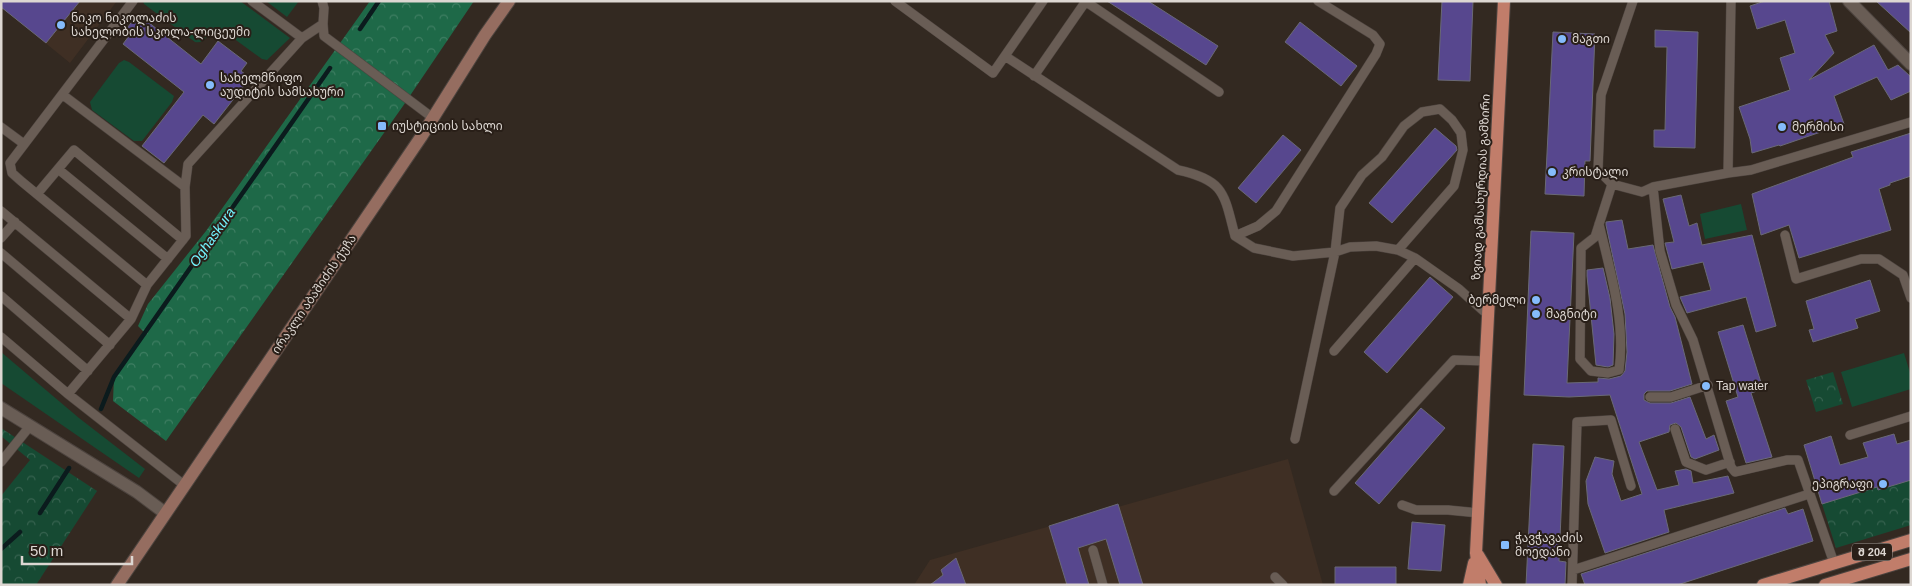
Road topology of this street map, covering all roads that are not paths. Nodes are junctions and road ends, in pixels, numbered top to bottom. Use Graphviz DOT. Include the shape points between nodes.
graph roads {
  1 [pos="133,1"];
  2 [pos="252,1"];
  3 [pos="322,1"];
  4 [pos="509,1"];
  5 [pos="895,1"];
  6 [pos="1043,1"];
  7 [pos="1086,1"];
  8 [pos="1318,1"];
  9 [pos="1504,1"];
  10 [pos="1633,1"];
  11 [pos="1731,1"];
  12 [pos="1849,1"];
  13 [pos="323,24"];
  14 [pos="302,38"];
  15 [pos="1005,56"];
  16 [pos="1911,64"];
  17 [pos="1034,76"];
  18 [pos="1219,92"];
  19 [pos="63,95"];
  20 [pos="433,118"];
  21 [pos="1911,122"];
  22 [pos="1,126"];
  23 [pos="24,144"];
  24 [pos="58,169"];
  25 [pos="1728,173"];
  26 [pos="1612,184"];
  27 [pos="185,187"];
  28 [pos="1653,188"];
  29 [pos="37,194"];
  30 [pos="1,211"];
  31 [pos="15,222"];
  32 [pos="1599,224"];
  33 [pos="1235,236"];
  34 [pos="1784,236"];
  35 [pos="1,238"];
  36 [pos="183,240"];
  37 [pos="1398,250"];
  38 [pos="1335,252"];
  39 [pos="1,253"];
  40 [pos="1415,258"];
  41 [pos="168,259"];
  42 [pos="147,285"];
  43 [pos="1,296"];
  44 [pos="1911,298"];
  45 [pos="1488,315"];
  46 [pos="131,319"];
  47 [pos="1,337"];
  48 [pos="110,345"];
  49 [pos="1334,351"];
  50 [pos="1486,361"];
  51 [pos="88,371"];
  52 [pos="1708,385"];
  53 [pos="68,394"];
  54 [pos="1650,397"];
  55 [pos="1,408"];
  56 [pos="1911,416"];
  57 [pos="30,426"];
  58 [pos="1675,429"];
  59 [pos="1850,435"];
  60 [pos="1295,439"];
  61 [pos="1,462"];
  62 [pos="1730,462"];
  63 [pos="184,485"];
  64 [pos="1632,486"];
  65 [pos="1334,492"];
  66 [pos="1809,494"];
  67 [pos="1402,504"];
  68 [pos="164,513"];
  69 [pos="1478,513"];
  70 [pos="1911,540"];
  71 [pos="1092,550"];
  72 [pos="1476,553"];
  73 [pos="1911,559"];
  74 [pos="1834,563"];
  75 [pos="1573,570"];
  76 [pos="1275,577"];
  77 [pos="116,585"];
  78 [pos="1103,585"];
  79 [pos="1283,585"];
  80 [pos="1469,585"];
  81 [pos="1480,585"];
  82 [pos="1496,585"];
  83 [pos="1572,585"];
  84 [pos="1763,585"];
  85 [pos="1825,585"];
  1 -- 19 [label="lane"];
  2 -- 14 [label="lane"];
  3 -- 13 [label="lane"];
  4 -- 20 [label="main road, ირაკლი აბაშიძის ქუჩა"];
  5 -- 15 [label="lane" via="993,73"];
  6 -- 15 [label="lane"];
  7 -- 17 [label="lane"];
  7 -- 18 [label="lane"];
  8 -- 33 [label="lane" via="1373,35 1380,44 1276,211 1258,226"];
  9 -- 45 [label="main road, ზვიად გამსახურდიას გამზირი"];
  10 -- 26 [label="lane" via="1601,95 1598,170"];
  11 -- 25 [label="lane"];
  12 -- 16 [label="street"];
  13 -- 14 [label="lane"];
  13 -- 20 [label="lane" via="324,36"];
  14 -- 27 [label="lane" via="188,164"];
  15 -- 17 [label="lane"];
  17 -- 33 [label="lane" via="1178,170 1211,180 1227,208"];
  19 -- 23 [label="lane"];
  19 -- 27 [label="lane"];
  20 -- 63 [label="main road, ირაკლი აბაშიძის ქუჩა"];
  21 -- 25 [label="lane" via="1760,168"];
  22 -- 23 [label="lane"];
  23 -- 29 [label="lane" via="10,164 12,173"];
  24 -- 29 [label="lane"];
  24 -- 36 [label="lane" via="74,150"];
  24 -- 41 [label="lane"];
  25 -- 28 [label="lane"];
  26 -- 28 [label="lane" via="1642,192"];
  26 -- 32 [label="lane"];
  27 -- 36 [label="lane" via="186,236"];
  28 -- 52 [label="lane" via="1660,251 1676,305 1693,340"];
  29 -- 42 [label="lane"];
  30 -- 31 [label="lane"];
  31 -- 35 [label="lane"];
  31 -- 46 [label="lane"];
  32 -- 32 [label="lane" via="1595,238 1581,248 1580,359 1591,371 1608,374 1619,370 1622,351 1615,291"];
  33 -- 38 [label="lane" via="1270,253 1294,256"];
  34 -- 44 [label="lane" via="1796,279 1861,259 1879,259 1903,275"];
  36 -- 41 [label="lane"];
  37 -- 38 [label="lane" via="1367,246"];
  37 -- 38 [label="lane" via="1454,186 1463,150 1461,133 1440,109 1422,112 1404,126 1382,157 1362,175 1340,208"];
  37 -- 40 [label="lane"];
  38 -- 60 [label="lane"];
  39 -- 48 [label="lane"];
  40 -- 45 [label="lane"];
  40 -- 49 [label="lane"];
  41 -- 42 [label="lane"];
  42 -- 46 [label="lane"];
  43 -- 51 [label="lane"];
  45 -- 50 [label="main road, ზვიად გამსახურდიას გამზირი"];
  46 -- 48 [label="lane"];
  47 -- 53 [label="lane"];
  48 -- 51 [label="lane"];
  50 -- 65 [label="lane" via="1454,360"];
  50 -- 69 [label="main road, ზვიად გამსახურდიას გამზირი"];
  51 -- 53 [label="lane"];
  52 -- 54 [label="lane" via="1671,397"];
  52 -- 62 [label="lane"];
  53 -- 63 [label="lane"];
  55 -- 57 [label="street"];
  56 -- 59 [label="lane"];
  57 -- 61 [label="lane"];
  57 -- 68 [label="street" via="137,492"];
  58 -- 62 [label="lane" via="1686,462 1706,470"];
  62 -- 66 [label="lane" via="1735,472 1798,460"];
  63 -- 68 [label="main road, ირაკლი აბაშიძის ქუჩა"];
  64 -- 75 [label="lane" via="1611,420 1577,422"];
  66 -- 74 [label="lane"];
  66 -- 75 [label="lane"];
  67 -- 69 [label="lane" via="1416,510"];
  68 -- 77 [label="main road, ირაკლი აბაშიძის ქუჩა"];
  69 -- 72 [label="main road, ზვიად გამსახურდიას გამზირი"];
  70 -- 74 [label="main road, შ 204"];
  71 -- 78 [label="lane"];
  72 -- 80 [label="main road, ზვიად გამსახურდიას გამზირი"];
  72 -- 81 [label="main road, ზვიად გამსახურდიას გამზირი"];
  72 -- 82 [label="main road"];
  73 -- 85 [label="main road, შ 204"];
  74 -- 84 [label="main road, შ 204"];
  75 -- 83 [label="lane"];
  76 -- 79 [label="lane"];
}
